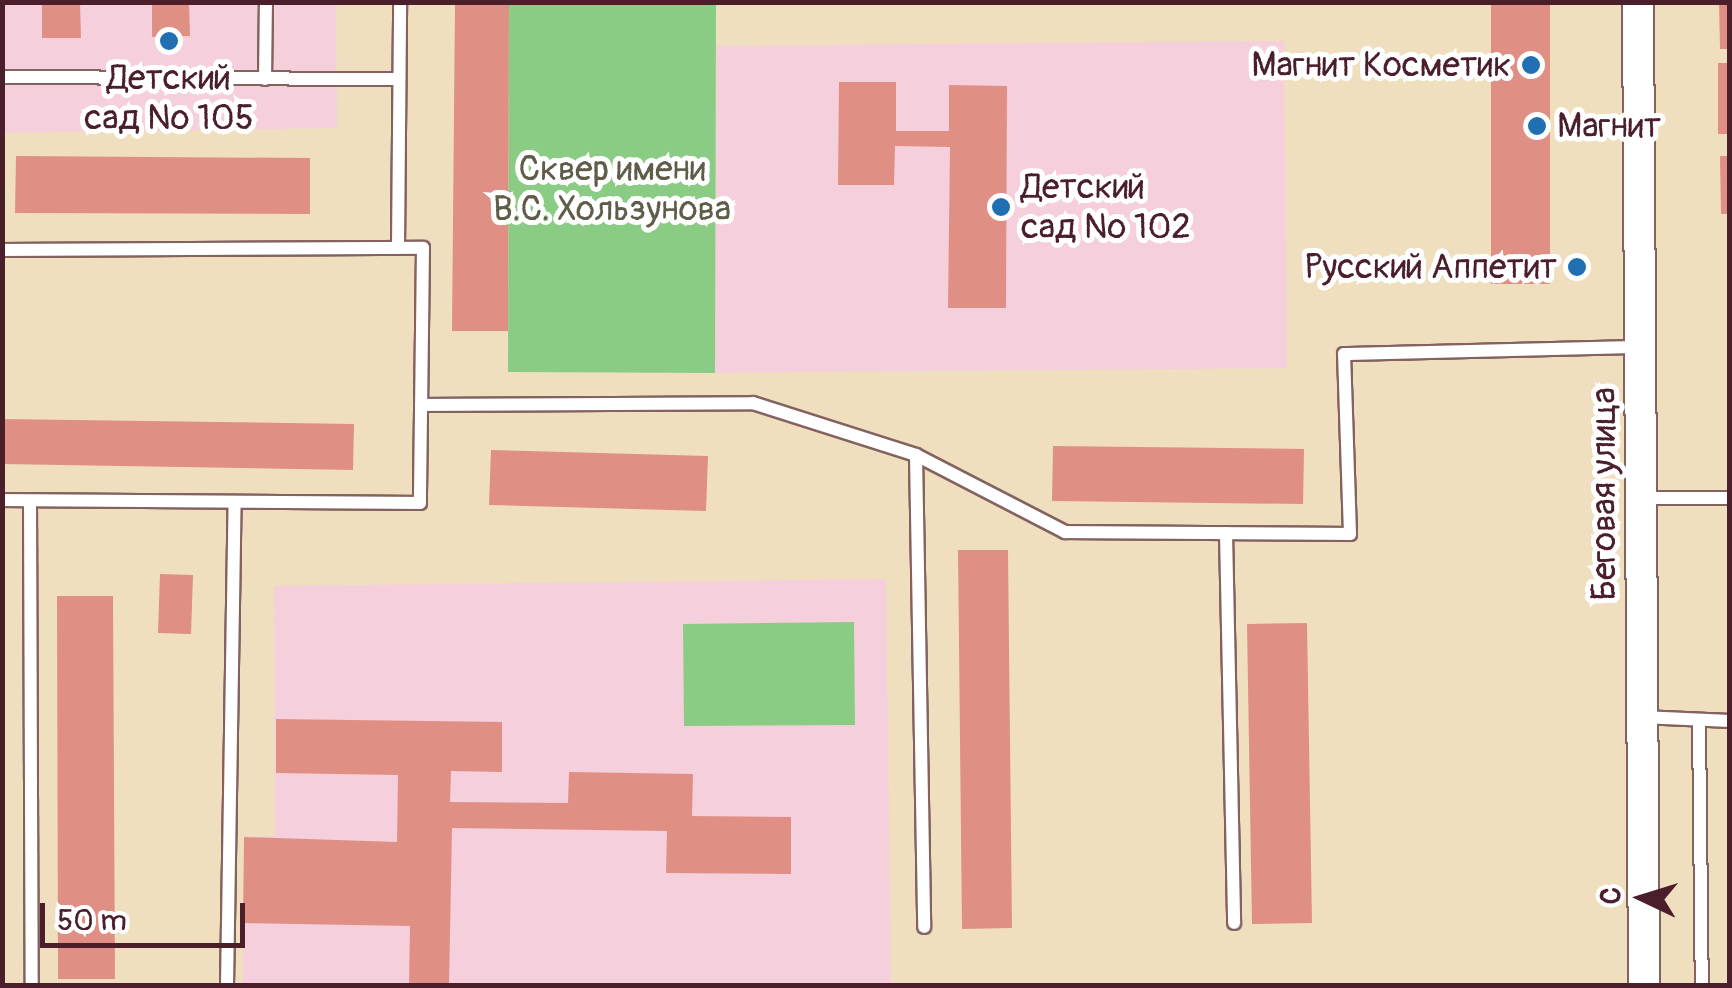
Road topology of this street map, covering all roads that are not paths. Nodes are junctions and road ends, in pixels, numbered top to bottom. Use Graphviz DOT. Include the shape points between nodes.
graph roads {
  1 [pos="266,2"];
  2 [pos="400,2"];
  3 [pos="1638,2"];
  4 [pos="2,77"];
  5 [pos="266,78"];
  6 [pos="399,80"];
  7 [pos="398,248"];
  8 [pos="2,250"];
  9 [pos="1640,346"];
  10 [pos="421,405"];
  11 [pos="916,455"];
  12 [pos="1641,498"];
  13 [pos="1730,498"];
  14 [pos="2,500"];
  15 [pos="30,500"];
  16 [pos="235,502"];
  17 [pos="1226,533"];
  18 [pos="1642,717"];
  19 [pos="1699,720"];
  20 [pos="1730,721"];
  21 [pos="1234,923"];
  22 [pos="924,927"];
  23 [pos="32,986"];
  24 [pos="227,986"];
  25 [pos="1644,986"];
  26 [pos="1702,986"];
  1 -- 5 [label="lane"];
  2 -- 6 [label="lane"];
  3 -- 9 [label="street, Беговая улица"];
  4 -- 5 [label="lane"];
  5 -- 6 [label="lane"];
  6 -- 7 [label="lane"];
  7 -- 8 [label="lane"];
  7 -- 10 [label="lane" via="422,248"];
  9 -- 12 [label="street, Беговая улица"];
  9 -- 17 [label="lane" via="1344,354 1350,534"];
  10 -- 11 [label="lane" via="753,403"];
  10 -- 16 [label="lane" via="420,503"];
  11 -- 17 [label="lane" via="1064,532"];
  11 -- 22 [label="lane"];
  12 -- 13 [label="lane"];
  12 -- 18 [label="street, Беговая улица"];
  14 -- 15 [label="lane"];
  15 -- 16 [label="lane"];
  15 -- 23 [label="lane"];
  16 -- 24 [label="lane"];
  17 -- 21 [label="lane"];
  18 -- 19 [label="lane"];
  18 -- 25 [label="street, Беговая улица"];
  19 -- 20 [label="lane"];
  19 -- 26 [label="lane"];
}
